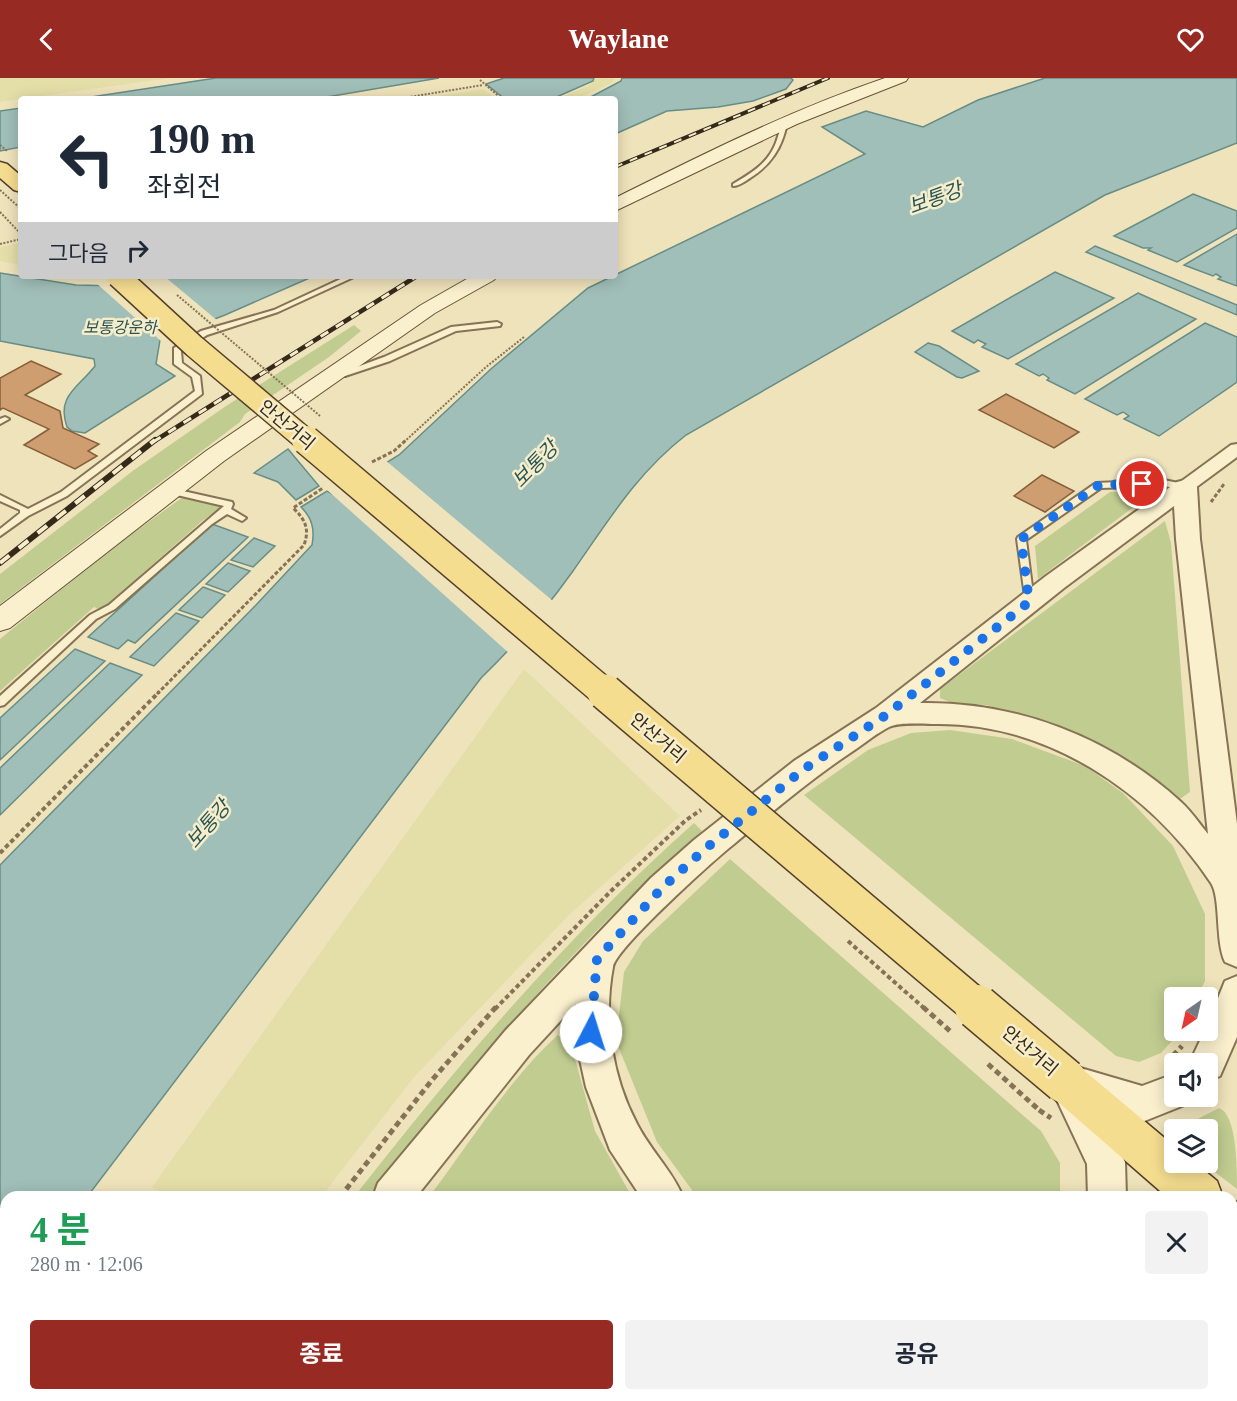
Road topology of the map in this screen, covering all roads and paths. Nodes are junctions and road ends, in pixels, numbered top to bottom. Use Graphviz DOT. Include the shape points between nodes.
graph roads {
  1 [pos="900,78"];
  2 [pos="480,80"];
  3 [pos="483,85"];
  4 [pos="423,95"];
  5 [pos="416,96"];
  6 [pos="498,96"];
  7 [pos="784,123"];
  8 [pos="0,168"];
  9 [pos="18,183"];
  10 [pos="735,185"];
  11 [pos="0,190"];
  12 [pos="618,204"];
  13 [pos="18,206"];
  14 [pos="0,212"];
  15 [pos="18,231"];
  16 [pos="18,240"];
  17 [pos="0,244"];
  18 [pos="121,279"];
  19 [pos="346,279"];
  20 [pos="482,279"];
  21 [pos="497,324"];
  22 [pos="524,337"];
  23 [pos="321,381"];
  24 [pos="1237,449"];
  25 [pos="363,467"];
  26 [pos="332,483"];
  27 [pos="171,487"];
  28 [pos="1185,487"];
  29 [pos="0,498"];
  30 [pos="226,510"];
  31 [pos="25,514"];
  32 [pos="242,518"];
  33 [pos="0,533"];
  34 [pos="1029,602"];
  35 [pos="0,621"];
  36 [pos="0,702"];
  37 [pos="886,715"];
  38 [pos="0,854"];
  39 [pos="1227,880"];
  40 [pos="1237,952"];
  41 [pos="597,959"];
  42 [pos="1237,992"];
  43 [pos="1197,1053"];
  44 [pos="1164,1080"];
  45 [pos="1065,1081"];
  46 [pos="397,1191"];
  47 [pos="660,1191"];
  48 [pos="1107,1191"];
  49 [pos="1194,1191"];
  1 -- 7 [label="main road"];
  2 -- 3 [label="path"];
  3 -- 4 [label="path"];
  3 -- 6 [label="path"];
  4 -- 5 [label="path"];
  7 -- 10 [label="lane" via="781,142 762,169"];
  7 -- 12 [label="main road"];
  8 -- 9 [label="main road"];
  11 -- 13 [label="path, bridge"];
  14 -- 15 [label="path"];
  16 -- 17 [label="path"];
  18 -- 45 [label="main road, 안산거리, bridge" via="203,354"];
  19 -- 31 [label="lane" via="276,311 204,333 177,350 178,364 196,376 199,392 64,494"];
  20 -- 23 [label="main road" via="428,309"];
  21 -- 23 [label="lane" via="454,329 387,359"];
  22 -- 25 [label="path" via="394,451"];
  23 -- 27 [label="main road"];
  24 -- 28 [label="street"];
  26 -- 38 [label="path" via="293,508 307,527 304,545"];
  27 -- 30 [label="lane" via="180,493 229,504"];
  27 -- 35 [label="main road"];
  28 -- 34 [label="street"];
  28 -- 34 [label="lane" via="1164,483 1099,485 1021,539"];
  28 -- 39 [label="street"];
  29 -- 31 [label="lane" via="24,509"];
  30 -- 32 [label="lane"];
  30 -- 36 [label="lane" via="112,607 93,617"];
  31 -- 33 [label="lane"];
  34 -- 37 [label="street"];
  37 -- 39 [label="street" via="951,713 1033,727 1108,762 1171,811"];
  37 -- 41 [label="street" via="804,769 705,849 662,888"];
  39 -- 40 [label="street"];
  41 -- 46 [label="street" via="517,1043"];
  41 -- 47 [label="street" via="591,1032 604,1087 623,1137"];
  42 -- 43 [label="street"];
  44 -- 45 [label="street" via="1142,1104"];
  45 -- 48 [label="street" via="1106,1162"];
  45 -- 49 [label="main road, 안산거리"];
}
